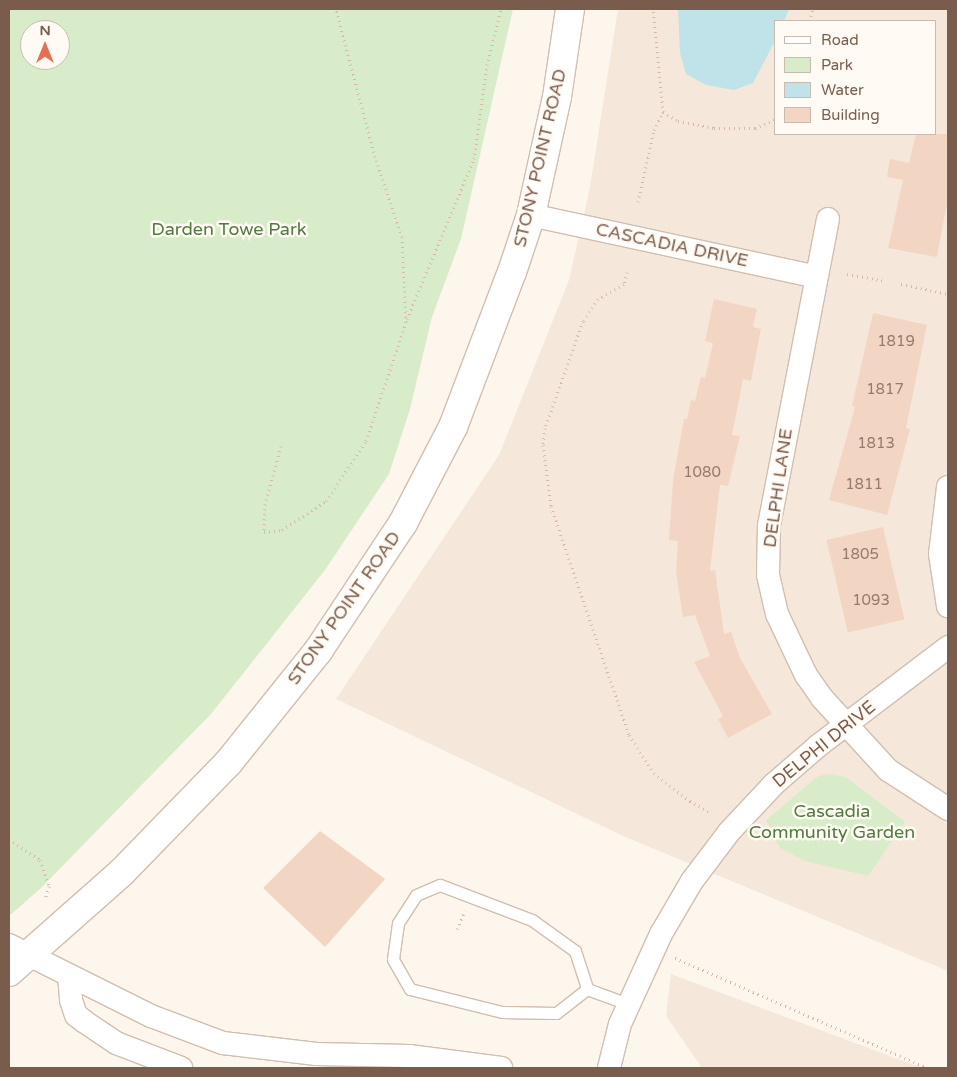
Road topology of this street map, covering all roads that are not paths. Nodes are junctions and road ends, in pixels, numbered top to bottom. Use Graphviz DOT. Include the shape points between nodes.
graph roads {
  1 [pos="570,9"];
  2 [pos="531,215"];
  3 [pos="828,219"];
  4 [pos="814,276"];
  5 [pos="948,487"];
  6 [pos="948,606"];
  7 [pos="948,647"];
  8 [pos="844,726"];
  9 [pos="948,809"];
  10 [pos="15,958"];
  11 [pos="69,976"];
  12 [pos="587,990"];
  13 [pos="628,1004"];
  14 [pos="199,1036"];
  15 [pos="181,1068"];
  16 [pos="189,1068"];
  17 [pos="501,1068"];
  18 [pos="609,1068"];
  1 -- 2 [label="main road, STONY POINT ROAD" via="557,97"];
  2 -- 4 [label="street, CASCADIA DRIVE"];
  2 -- 10 [label="main road, STONY POINT ROAD" via="478,367 453,427 403,523 364,586 276,706 228,764 122,872"];
  3 -- 4 [label="street, DELPHI LANE"];
  4 -- 8 [label="street, DELPHI LANE" via="768,526 768,574 777,614 806,675"];
  5 -- 6 [label="street" via="940,554"];
  7 -- 8 [label="street, DELPHI DRIVE"];
  8 -- 9 [label="street, DELPHI LANE" via="888,770"];
  8 -- 13 [label="street, DELPHI DRIVE" via="794,765 730,832 692,881 654,948"];
  10 -- 11 [label="street"];
  11 -- 14 [label="street"];
  11 -- 15 [label="street" via="76,1015 116,1043"];
  12 -- 12 [label="lane" via="575,951 561,940 532,920 440,885 416,895 398,923 393,959 410,989 502,1012 556,1013"];
  12 -- 13 [label="lane"];
  13 -- 18 [label="street, DELPHI DRIVE"];
  14 -- 16 [label="street"];
  14 -- 17 [label="street" via="269,1050 410,1056"];
}
